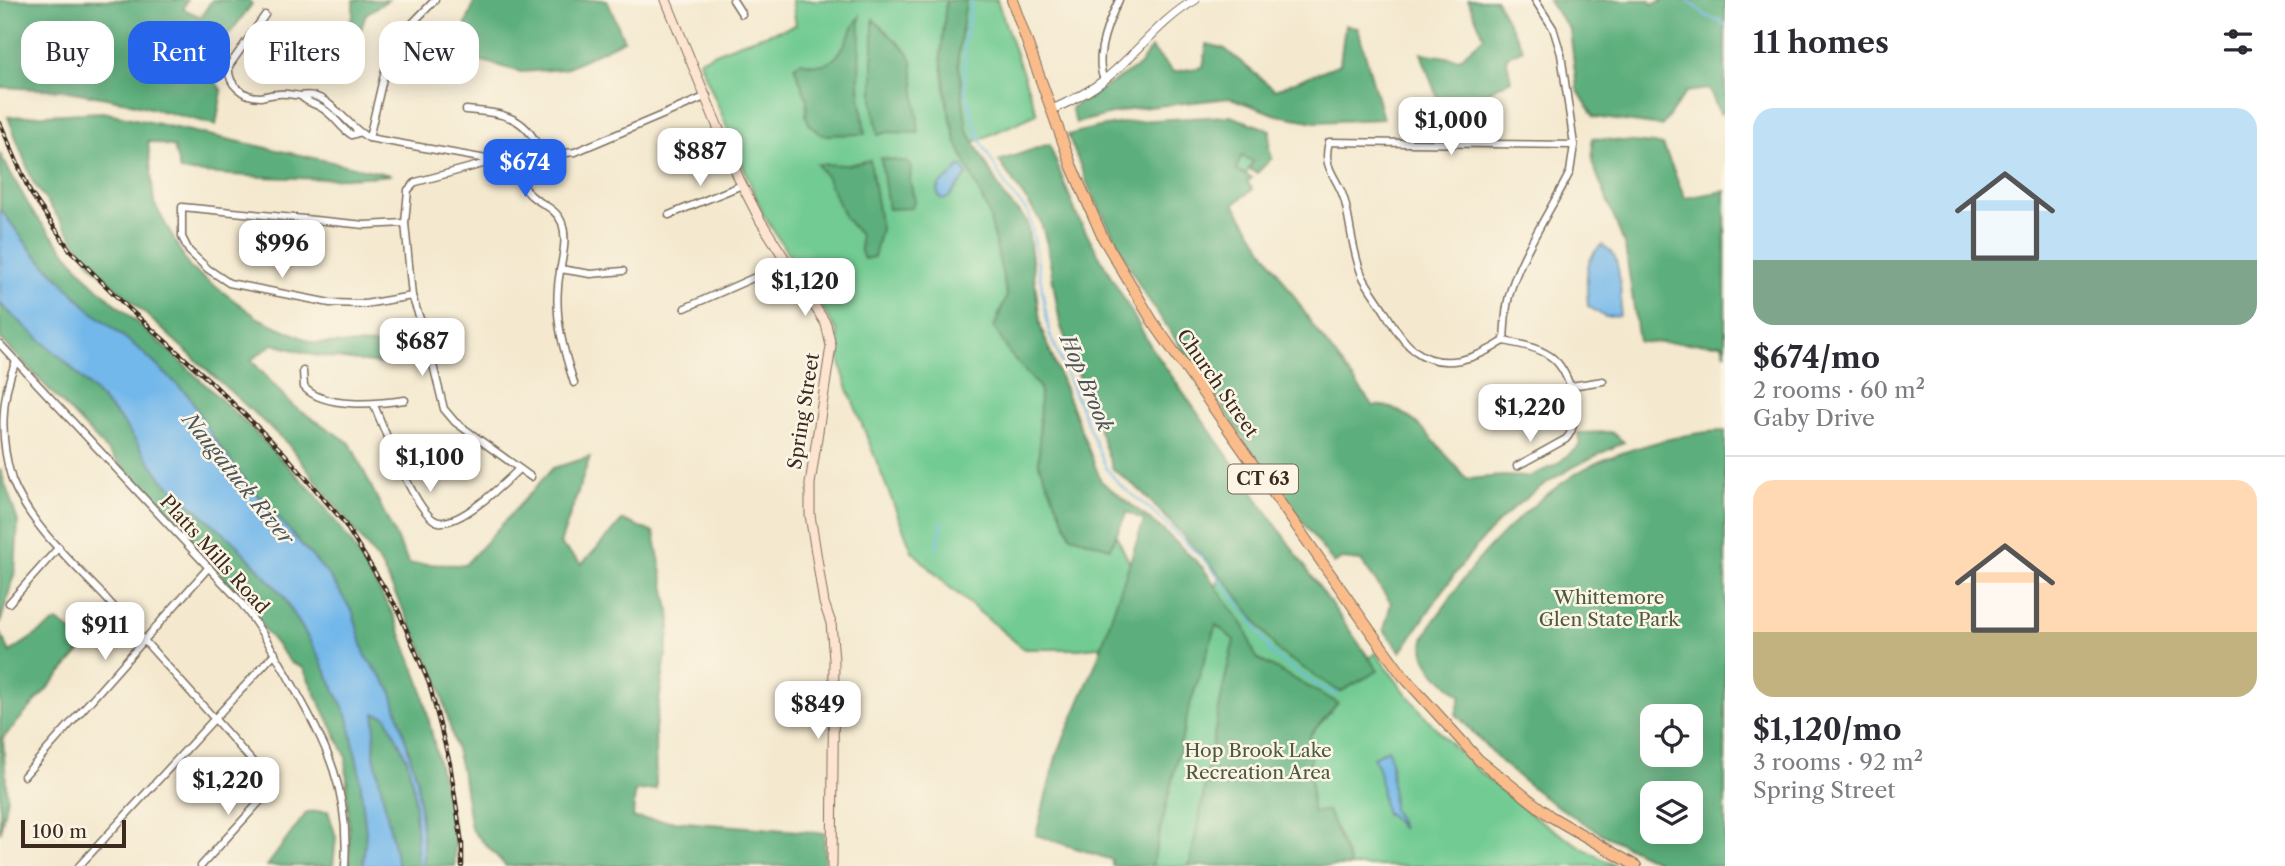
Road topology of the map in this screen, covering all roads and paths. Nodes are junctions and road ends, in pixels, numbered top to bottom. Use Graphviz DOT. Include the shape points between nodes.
graph roads {
  1 [pos="435,0"];
  2 [pos="666,0"];
  3 [pos="733,0"];
  4 [pos="1012,0"];
  5 [pos="1119,0"];
  6 [pos="1195,0"];
  7 [pos="1535,0"];
  8 [pos="742,14"];
  9 [pos="265,15"];
  10 [pos="1104,80"];
  11 [pos="707,96"];
  12 [pos="466,110"];
  13 [pos="1051,110"];
  14 [pos="369,138"];
  15 [pos="1574,145"];
  16 [pos="542,157"];
  17 [pos="519,159"];
  18 [pos="494,160"];
  19 [pos="742,185"];
  20 [pos="669,215"];
  21 [pos="405,223"];
  22 [pos="787,263"];
  23 [pos="560,269"];
  24 [pos="623,271"];
  25 [pos="412,296"];
  26 [pos="685,308"];
  27 [pos="1504,341"];
  28 [pos="0,344"];
  29 [pos="16,361"];
  30 [pos="303,371"];
  31 [pos="1603,381"];
  32 [pos="574,383"];
  33 [pos="1571,386"];
  34 [pos="405,400"];
  35 [pos="374,404"];
  36 [pos="1517,466"];
  37 [pos="519,469"];
  38 [pos="531,477"];
  39 [pos="59,547"];
  40 [pos="209,566"];
  41 [pos="9,603"];
  42 [pos="142,639"];
  43 [pos="275,653"];
  44 [pos="215,719"];
  45 [pos="24,776"];
  46 [pos="79,866"];
  47 [pos="201,866"];
  48 [pos="345,866"];
  49 [pos="832,866"];
  50 [pos="1636,866"];
  1 -- 14 [label="street" via="390,49"];
  2 -- 11 [label="main road, Spring Street"];
  3 -- 8 [label="street"];
  4 -- 13 [label="main road, Church Street / CT 63"];
  5 -- 10 [label="street" via="1102,52"];
  6 -- 10 [label="street"];
  7 -- 15 [label="street" via="1553,28 1561,54"];
  9 -- 14 [label="street" via="229,66 228,76 235,88 259,97 307,94 328,103"];
  10 -- 13 [label="street"];
  11 -- 16 [label="street" via="575,152"];
  11 -- 19 [label="main road, Spring Street"];
  12 -- 16 [label="street" via="508,116 525,124"];
  13 -- 50 [label="main road, Church Street / CT 63" via="1103,238 1153,322 1403,676 1479,760 1550,816"];
  14 -- 18 [label="street"];
  15 -- 27 [label="street" via="1570,172 1511,288"];
  15 -- 27 [label="street" via="1329,142 1326,150 1327,165 1345,199 1362,276 1409,346 1437,361 1459,360"];
  16 -- 17 [label="street"];
  17 -- 18 [label="street"];
  17 -- 23 [label="street" via="521,184 562,222"];
  18 -- 21 [label="street" via="416,182 408,190"];
  19 -- 20 [label="street"];
  19 -- 22 [label="main road, Spring Street"];
  21 -- 25 [label="street"];
  21 -- 25 [label="street" via="365,225 182,207 182,237 189,251 229,283 330,303 365,304"];
  22 -- 26 [label="street"];
  22 -- 49 [label="main road, Spring Street" via="831,338 810,484 810,515 834,651"];
  23 -- 24 [label="street" via="602,275"];
  23 -- 32 [label="street" via="559,323"];
  25 -- 37 [label="street" via="444,408 455,422"];
  27 -- 33 [label="street" via="1550,356"];
  28 -- 29 [label="street, Platts Mills Road"];
  29 -- 39 [label="street" via="3,406 8,470 30,513"];
  29 -- 40 [label="street, Platts Mills Road"];
  30 -- 35 [label="street" via="304,387 316,397"];
  31 -- 33 [label="street"];
  33 -- 36 [label="street" via="1572,433"];
  34 -- 35 [label="street"];
  35 -- 37 [label="street" via="406,481 428,516 437,522 469,511"];
  37 -- 38 [label="street"];
  39 -- 41 [label="street"];
  39 -- 42 [label="street"];
  40 -- 42 [label="street"];
  40 -- 43 [label="street, Platts Mills Road" via="247,610"];
  42 -- 44 [label="street"];
  42 -- 45 [label="street"];
  43 -- 44 [label="street"];
  43 -- 48 [label="street, Platts Mills Road" via="321,736 335,772 345,827"];
  44 -- 46 [label="street"];
  44 -- 47 [label="street" via="274,786"];
}
